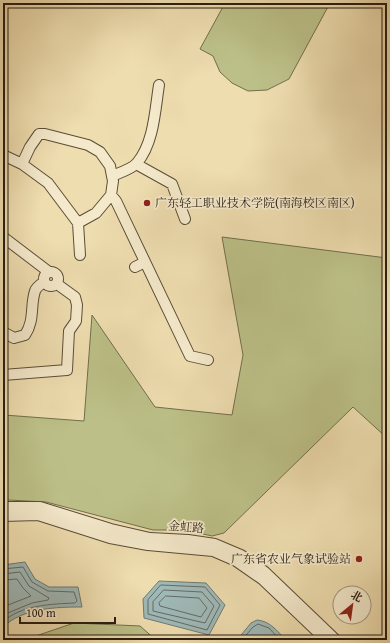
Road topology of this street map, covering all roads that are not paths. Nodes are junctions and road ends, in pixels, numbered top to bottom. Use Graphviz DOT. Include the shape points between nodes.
graph roads {
  1 [pos="158,85"];
  2 [pos="3,155"];
  3 [pos="22,164"];
  4 [pos="136,164"];
  5 [pos="112,176"];
  6 [pos="111,195"];
  7 [pos="185,219"];
  8 [pos="78,222"];
  9 [pos="3,237"];
  10 [pos="80,255"];
  11 [pos="145,262"];
  12 [pos="135,267"];
  13 [pos="49,272"];
  14 [pos="44,282"];
  15 [pos="57,284"];
  16 [pos="3,332"];
  17 [pos="208,360"];
  18 [pos="3,374"];
  19 [pos="3,507"];
  20 [pos="3,516"];
  21 [pos="326,640"];
  22 [pos="336,640"];
  1 -- 4 [label="street" via="147,145"];
  2 -- 3 [label="street"];
  3 -- 5 [label="street" via="39,134 45,134 88,145 100,152 110,166"];
  3 -- 8 [label="street" via="48,183"];
  4 -- 5 [label="street"];
  4 -- 7 [label="street" via="172,184"];
  5 -- 6 [label="street"];
  6 -- 8 [label="street" via="96,213"];
  6 -- 11 [label="street"];
  8 -- 10 [label="street"];
  9 -- 13 [label="street"];
  11 -- 12 [label="street"];
  11 -- 17 [label="street" via="190,356"];
  13 -- 14 [label="street" via="44,277"];
  13 -- 15 [label="street" via="58,276"];
  14 -- 15 [label="street" via="51,287"];
  14 -- 16 [label="street" via="35,290 33,314 25,335 14,338"];
  15 -- 18 [label="street" via="75,297 77,305 76,321 70,331 67,370"];
  19 -- 22 [label="street, 金虹路" via="40,507 150,538 215,544 241,555 265,572"];
  20 -- 21 [label="street, 金虹路" via="38,515 110,538 148,545 213,551 236,561 262,579"];
}
